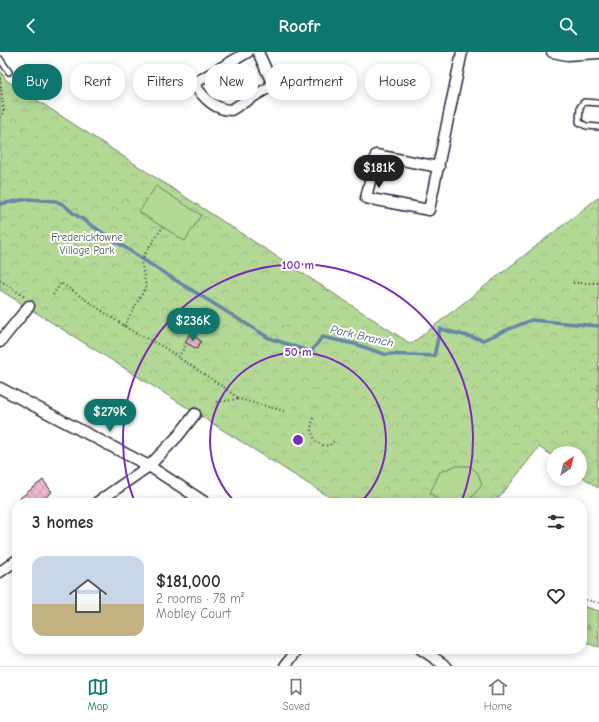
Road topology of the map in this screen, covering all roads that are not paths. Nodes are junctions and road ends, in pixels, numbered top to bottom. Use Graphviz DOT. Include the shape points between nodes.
graph roads {
  1 [pos="248,52"];
  2 [pos="258,52"];
  3 [pos="462,52"];
  4 [pos="552,52"];
  5 [pos="599,53"];
  6 [pos="0,58"];
  7 [pos="9,72"];
  8 [pos="599,103"];
  9 [pos="599,127"];
  10 [pos="439,167"];
  11 [pos="28,302"];
  12 [pos="0,342"];
  13 [pos="0,388"];
  14 [pos="195,414"];
  15 [pos="149,466"];
  16 [pos="103,498"];
  17 [pos="198,498"];
  18 [pos="12,564"];
  19 [pos="0,572"];
  20 [pos="294,654"];
  21 [pos="428,654"];
  22 [pos="285,666"];
  23 [pos="446,666"];
  1 -- 2 [label="street" via="193,84 204,98 224,110 231,110 272,85"];
  3 -- 10 [label="street"];
  4 -- 5 [label="street" via="567,55"];
  6 -- 7 [label="lane"];
  8 -- 9 [label="lane" via="584,102 580,107 579,122 586,126"];
  10 -- 10 [label="street" via="429,210 366,198 376,155"];
  11 -- 12 [label="street"];
  13 -- 15 [label="street"];
  14 -- 15 [label="street"];
  15 -- 16 [label="street"];
  15 -- 17 [label="street"];
  18 -- 19 [label="street"];
  20 -- 22 [label="street"];
  21 -- 23 [label="street"];
}
